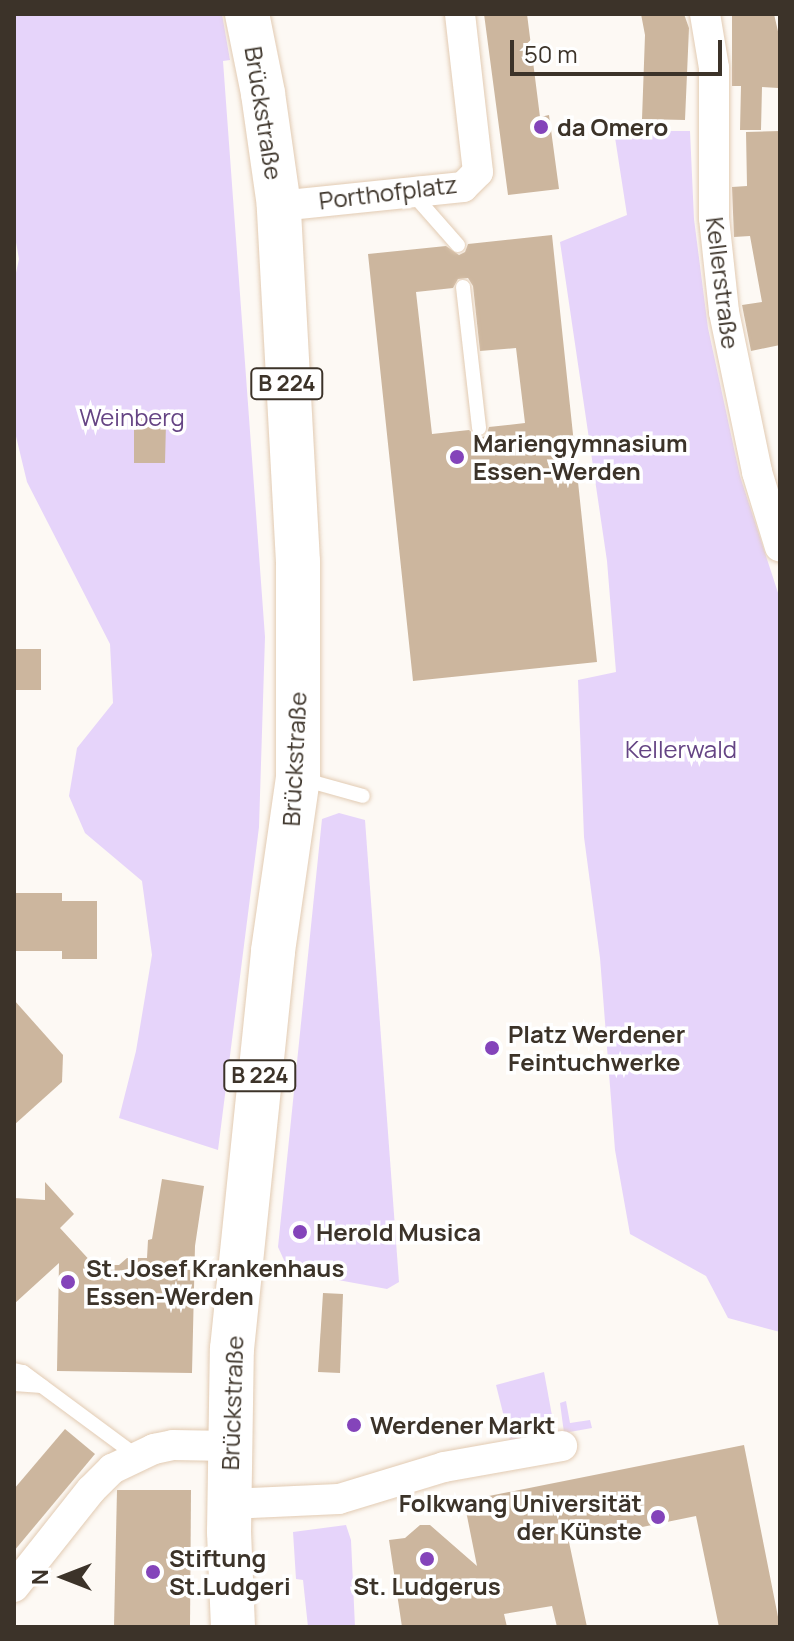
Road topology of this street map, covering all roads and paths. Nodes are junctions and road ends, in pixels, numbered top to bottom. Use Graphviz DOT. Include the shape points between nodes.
graph roads {
  1 [pos="247,14"];
  2 [pos="460,14"];
  3 [pos="705,14"];
  4 [pos="412,192"];
  5 [pos="279,206"];
  6 [pos="458,245"];
  7 [pos="463,287"];
  8 [pos="479,428"];
  9 [pos="780,547"];
  10 [pos="298,777"];
  11 [pos="363,796"];
  12 [pos="14,1370"];
  13 [pos="14,1384"];
  14 [pos="43,1386"];
  15 [pos="230,1446"];
  16 [pos="562,1446"];
  17 [pos="135,1455"];
  18 [pos="229,1504"];
  19 [pos="14,1587"];
  20 [pos="233,1627"];
  1 -- 5 [label="main road, Brückstraße / B 224"];
  2 -- 4 [label="street, Porthofplatz" via="478,172 463,187"];
  3 -- 9 [label="street, Kellerstraße" via="714,68 714,218 721,288 739,393"];
  4 -- 5 [label="street, Porthofplatz"];
  4 -- 6 [label="lane"];
  5 -- 10 [label="main road, Brückstraße / B 224" via="298,562"];
  7 -- 8 [label="lane"];
  10 -- 11 [label="lane"];
  10 -- 15 [label="main road, Brückstraße / B 224" via="273,951 238,1293"];
  12 -- 14 [label="lane"];
  13 -- 14 [label="lane"];
  14 -- 17 [label="lane"];
  15 -- 17 [label="street" via="173,1445"];
  15 -- 18 [label="main road, Brückstraße / B 224"];
  16 -- 18 [label="street, Brückstraße" via="444,1467 339,1499"];
  17 -- 19 [label="street" via="91,1490"];
  18 -- 20 [label="main road, Brückstraße / B 224"];
}
